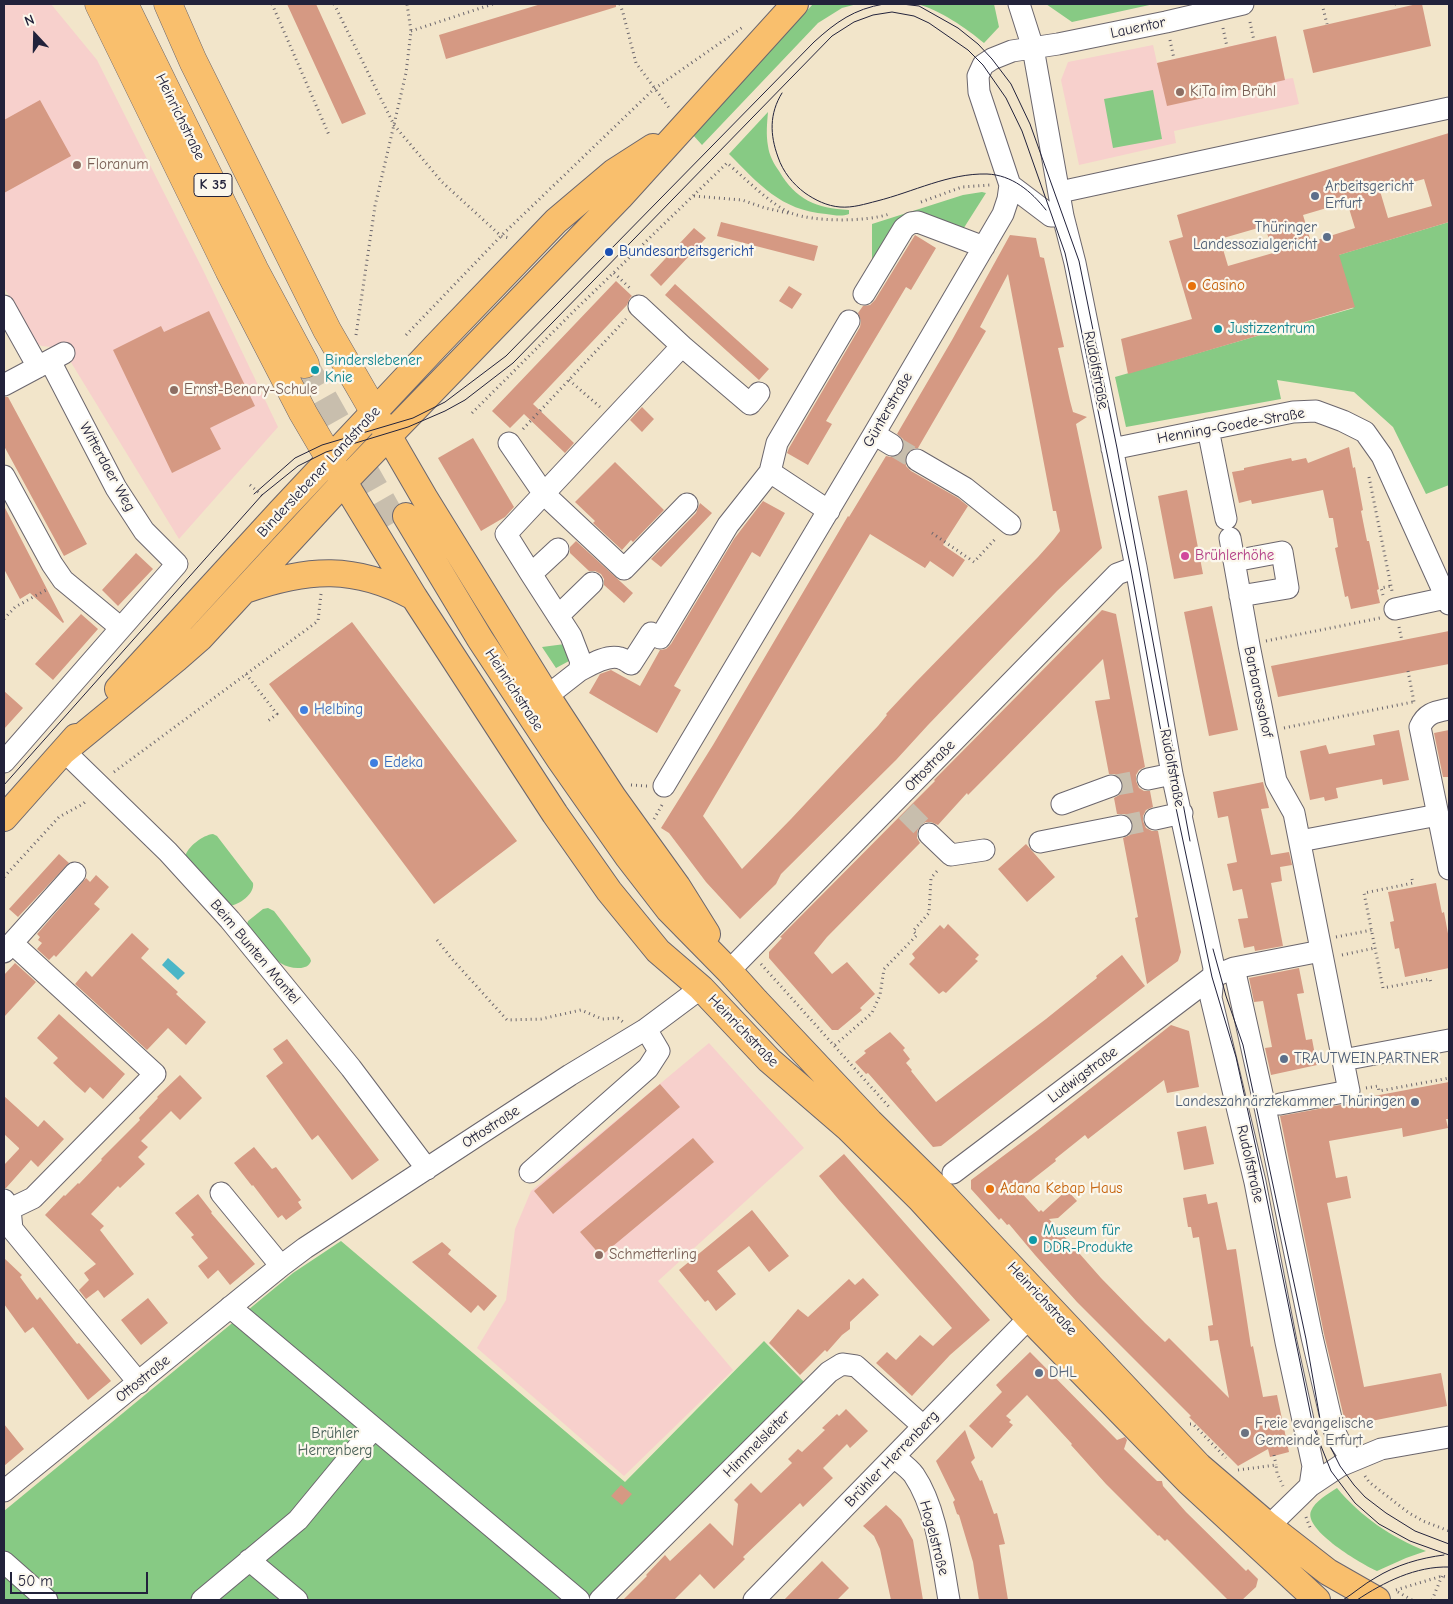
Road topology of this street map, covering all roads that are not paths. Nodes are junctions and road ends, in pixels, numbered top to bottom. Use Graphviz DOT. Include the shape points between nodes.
graph roads {
  1 [pos="99,4"];
  2 [pos="124,4"];
  3 [pos="140,4"];
  4 [pos="168,4"];
  5 [pos="795,4"];
  6 [pos="1019,4"];
  7 [pos="1243,4"];
  8 [pos="1033,48"];
  9 [pos="1449,108"];
  10 [pos="674,120"];
  11 [pos="1010,185"];
  12 [pos="1060,192"];
  13 [pos="1063,216"];
  14 [pos="984,247"];
  15 [pos="864,294"];
  16 [pos="4,306"];
  17 [pos="639,306"];
  18 [pos="849,321"];
  19 [pos="682,346"];
  20 [pos="51,360"];
  21 [pos="4,385"];
  22 [pos="759,393"];
  23 [pos="375,413"];
  24 [pos="1208,429"];
  25 [pos="874,434"];
  26 [pos="388,437"];
  27 [pos="509,443"];
  28 [pos="892,445"];
  29 [pos="1112,449"];
  30 [pos="330,459"];
  31 [pos="917,460"];
  32 [pos="770,472"];
  33 [pos="4,476"];
  34 [pos="344,482"];
  35 [pos="544,494"];
  36 [pos="686,504"];
  37 [pos="829,511"];
  38 [pos="1010,524"];
  39 [pos="558,549"];
  40 [pos="1234,561"];
  41 [pos="1136,567"];
  42 [pos="531,574"];
  43 [pos="592,584"];
  44 [pos="242,591"];
  45 [pos="1240,596"];
  46 [pos="414,598"];
  47 [pos="1448,601"];
  48 [pos="1391,613"];
  49 [pos="558,616"];
  50 [pos="121,628"];
  51 [pos="578,671"];
  52 [pos="547,696"];
  53 [pos="1449,709"];
  54 [pos="64,751"];
  55 [pos="4,762"];
  56 [pos="1172,774"];
  57 [pos="1148,779"];
  58 [pos="1111,786"];
  59 [pos="664,794"];
  60 [pos="1062,804"];
  61 [pos="1182,813"];
  62 [pos="1438,815"];
  63 [pos="4,818"];
  64 [pos="1155,819"];
  65 [pos="1121,826"];
  66 [pos="929,834"];
  67 [pos="1300,841"];
  68 [pos="1040,842"];
  69 [pos="984,850"];
  70 [pos="1449,869"];
  71 [pos="75,873"];
  72 [pos="8,948"];
  73 [pos="1321,950"];
  74 [pos="1234,968"];
  75 [pos="729,971"];
  76 [pos="1212,977"];
  77 [pos="701,988"];
  78 [pos="646,1029"];
  79 [pos="1449,1040"];
  80 [pos="1343,1060"];
  81 [pos="1280,1104"];
  82 [pos="427,1169"];
  83 [pos="530,1172"];
  84 [pos="953,1173"];
  85 [pos="221,1193"];
  86 [pos="7,1204"];
  87 [pos="281,1266"];
  88 [pos="230,1307"];
  89 [pos="1029,1318"];
  90 [pos="139,1383"];
  91 [pos="923,1426"];
  92 [pos="374,1428"];
  93 [pos="1449,1437"];
  94 [pos="894,1457"];
  95 [pos="1352,1460"];
  96 [pos="1310,1486"];
  97 [pos="4,1491"];
  98 [pos="1269,1526"];
  99 [pos="249,1560"];
  100 [pos="4,1562"];
  101 [pos="1386,1595"];
  102 [pos="1311,1598"];
  103 [pos="47,1600"];
  104 [pos="202,1600"];
  105 [pos="297,1600"];
  106 [pos="579,1600"];
  107 [pos="600,1600"];
  108 [pos="754,1600"];
  109 [pos="949,1600"];
  1 -- 30 [label="highway, K 35" via="229,270"];
  2 -- 3 [label="highway, Heinrichstraße / K 35" via="254,269 311,361"];
  4 -- 23 [label="highway, K 35" via="192,61 322,322"];
  5 -- 10 [label="main road, Binderslebener Landstraße"];
  6 -- 8 [label="street, Rudolfstraße"];
  7 -- 8 [label="street, Lauentor"];
  8 -- 11 [label="street" via="1012,51 983,65 971,95"];
  8 -- 12 [label="street, Rudolfstraße"];
  9 -- 12 [label="street"];
  10 -- 23 [label="main road, Binderslebener Landstraße" via="556,221"];
  10 -- 26 [label="main road, Binderslebener Landstraße" via="620,197"];
  11 -- 13 [label="street" via="1051,216"];
  11 -- 14 [label="street, Günterstraße" via="1003,214"];
  12 -- 13 [label="street, Rudolfstraße"];
  13 -- 29 [label="street, Rudolfstraße"];
  14 -- 15 [label="street" via="918,222 911,223 904,228"];
  14 -- 25 [label="street, Günterstraße"];
  16 -- 20 [label="street, Witterdaer Weg"];
  17 -- 19 [label="street"];
  18 -- 32 [label="street" via="777,442"];
  19 -- 22 [label="street" via="750,404"];
  19 -- 35 [label="street"];
  20 -- 21 [label="street"];
  20 -- 50 [label="street, Witterdaer Weg" via="116,488 144,531 177,564"];
  23 -- 26 [label="main road, Heinrichstraße / K 35"];
  23 -- 30 [label="main road, Binderslebener Landstraße"];
  24 -- 29 [label="street, Henning-Goede-Straße"];
  24 -- 40 [label="street, Barbarossahof"];
  24 -- 47 [label="street, Henning-Goede-Straße" via="1292,412 1316,411 1365,432 1382,456"];
  25 -- 28 [label="street"];
  25 -- 37 [label="street, Günterstraße"];
  26 -- 34 [label="main road, Binderslebener Landstraße"];
  26 -- 52 [label="main road, Heinrichstraße / K 35"];
  27 -- 35 [label="street"];
  29 -- 41 [label="street, Rudolfstraße"];
  30 -- 34 [label="main road, K 35"];
  30 -- 54 [label="main road, Binderslebener Landstraße"];
  31 -- 38 [label="street" via="964,488"];
  32 -- 37 [label="street"];
  32 -- 51 [label="street" via="728,525 660,638 654,627 631,664 619,657 593,663"];
  33 -- 50 [label="street" via="63,580"];
  34 -- 44 [label="main road, Binderslebener Landstraße"];
  34 -- 46 [label="main road, K 35"];
  35 -- 36 [label="street" via="624,569"];
  35 -- 42 [label="street" via="506,534"];
  37 -- 59 [label="street, Günterstraße"];
  39 -- 42 [label="street"];
  40 -- 45 [label="street, Barbarossahof"];
  40 -- 45 [label="street" via="1282,552 1288,588"];
  41 -- 56 [label="street, Rudolfstraße"];
  41 -- 75 [label="street, Ottostraße" via="1117,574 901,806"];
  42 -- 49 [label="street"];
  43 -- 49 [label="street"];
  44 -- 46 [label="main road" via="303,575 354,574 399,589"];
  44 -- 54 [label="main road, Binderslebener Landstraße" via="200,638"];
  45 -- 67 [label="street, Barbarossahof" via="1276,781 1294,814"];
  46 -- 77 [label="main road, Heinrichstraße / K 35" via="609,892 658,951"];
  47 -- 48 [label="street"];
  49 -- 51 [label="street" via="578,653 581,662"];
  50 -- 55 [label="street"];
  51 -- 52 [label="street"];
  52 -- 75 [label="main road, Heinrichstraße / K 35" via="677,886"];
  53 -- 62 [label="street" via="1434,712 1423,719 1420,727"];
  54 -- 63 [label="main road, Binderslebener Landstraße"];
  54 -- 82 [label="street, Beim Bunten Mantel" via="168,852 230,920 351,1068"];
  56 -- 57 [label="street"];
  56 -- 61 [label="street, Rudolfstraße"];
  58 -- 60 [label="street"];
  61 -- 64 [label="street"];
  61 -- 76 [label="street, Rudolfstraße" via="1214,968"];
  62 -- 67 [label="street"];
  62 -- 70 [label="street"];
  65 -- 68 [label="street"];
  66 -- 69 [label="street" via="951,856"];
  67 -- 73 [label="street, Barbarossahof"];
  71 -- 72 [label="street"];
  72 -- 86 [label="street" via="155,1074 34,1198"];
  73 -- 74 [label="street"];
  73 -- 80 [label="street, Barbarossahof"];
  74 -- 76 [label="street"];
  74 -- 95 [label="street, Rudolfstraße" via="1333,1427"];
  75 -- 77 [label="main road, Heinrichstraße / K 35" via="669,910 628,857 400,520 540,756"];
  75 -- 98 [label="main road, Heinrichstraße / K 35" via="1199,1466"];
  76 -- 84 [label="street, Ludwigstraße"];
  76 -- 96 [label="street, Rudolfstraße" via="1211,998 1255,1182 1312,1466"];
  77 -- 78 [label="street, Ottostraße"];
  77 -- 89 [label="main road, Heinrichstraße / K 35" via="769,1060 849,1129 920,1199"];
  78 -- 82 [label="street, Ottostraße"];
  78 -- 83 [label="street" via="659,1051 648,1068"];
  79 -- 80 [label="street"];
  80 -- 81 [label="street, Barbarossahof" via="1349,1091"];
  82 -- 87 [label="street, Ottostraße"];
  85 -- 87 [label="street"];
  86 -- 90 [label="street" via="12,1229"];
  87 -- 88 [label="street, Ottostraße"];
  88 -- 90 [label="street, Ottostraße"];
  88 -- 92 [label="street"];
  89 -- 91 [label="street, Brühler Herrenberg"];
  89 -- 102 [label="main road, Heinrichstraße / K 35" via="1189,1482"];
  90 -- 97 [label="street, Ottostraße"];
  91 -- 94 [label="street, Brühler Herrenberg"];
  91 -- 107 [label="street, Himmelsleiter" via="856,1366 842,1364 811,1389"];
  92 -- 99 [label="street" via="298,1520"];
  92 -- 106 [label="street"];
  93 -- 95 [label="street" via="1381,1449"];
  94 -- 108 [label="street, Brühler Herrenberg"];
  94 -- 109 [label="street, Hogelstraße" via="913,1475 929,1507"];
  95 -- 96 [label="street"];
  96 -- 98 [label="street"];
  98 -- 101 [label="main road, Heinrichstraße / K 35" via="1328,1572"];
  99 -- 104 [label="street"];
  99 -- 105 [label="street"];
  100 -- 103 [label="street"];
}
